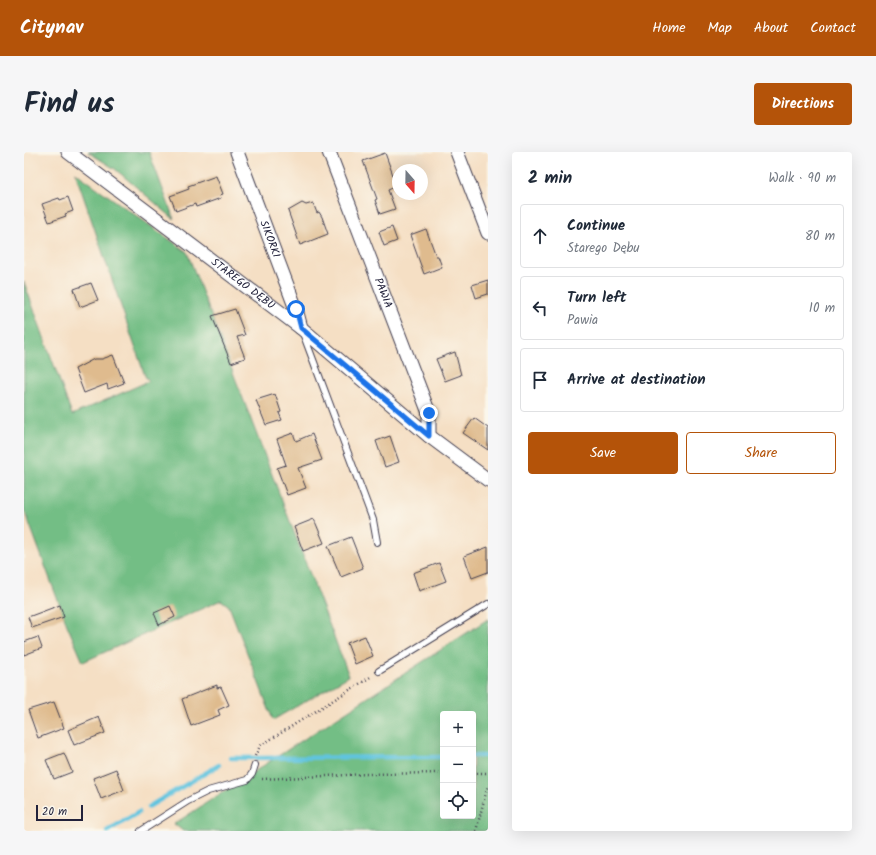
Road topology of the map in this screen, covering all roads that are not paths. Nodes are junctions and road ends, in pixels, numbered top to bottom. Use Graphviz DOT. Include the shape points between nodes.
graph roads {
  1 [pos="68,152"];
  2 [pos="236,152"];
  3 [pos="329,152"];
  4 [pos="457,152"];
  5 [pos="488,233"];
  6 [pos="301,328"];
  7 [pos="429,436"];
  8 [pos="488,480"];
  9 [pos="377,542"];
  10 [pos="488,604"];
  11 [pos="380,671"];
  12 [pos="255,764"];
  13 [pos="141,831"];
  1 -- 6 [label="street, STAREGO DĘBU"];
  2 -- 6 [label="street, SIKORKI"];
  3 -- 7 [label="street, PAWIA" via="429,413"];
  4 -- 5 [label="street"];
  6 -- 7 [label="street, STAREGO DĘBU"];
  6 -- 9 [label="lane" via="373,520"];
  7 -- 8 [label="street, STAREGO DĘBU"];
  10 -- 11 [label="lane"];
  12 -- 13 [label="lane" via="250,777 246,780 208,791"];
}
